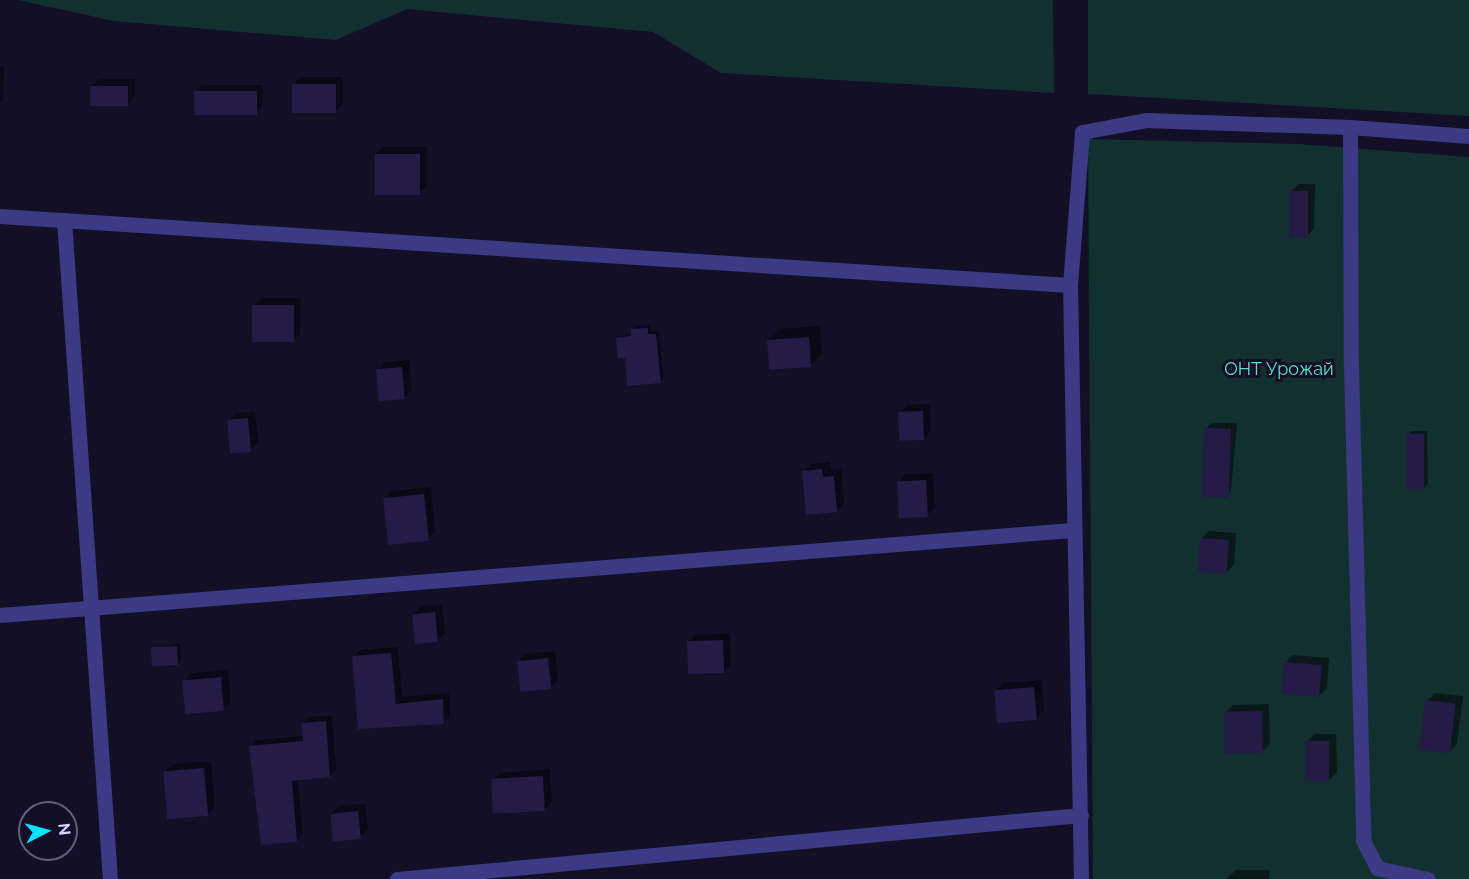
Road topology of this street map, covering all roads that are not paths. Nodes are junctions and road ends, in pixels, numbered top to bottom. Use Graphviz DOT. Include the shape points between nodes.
graph roads {
  1 [pos="1350,127"];
  2 [pos="1469,136"];
  3 [pos="0,216"];
  4 [pos="64,220"];
  5 [pos="1070,285"];
  6 [pos="1072,530"];
  7 [pos="88,608"];
  8 [pos="0,615"];
  9 [pos="1081,815"];
  10 [pos="110,879"];
  11 [pos="396,879"];
  12 [pos="1081,879"];
  13 [pos="1428,879"];
  1 -- 2 [label="street"];
  1 -- 5 [label="street" via="1146,120 1083,132"];
  1 -- 13 [label="street" via="1351,367 1364,840 1377,868"];
  3 -- 4 [label="street"];
  4 -- 5 [label="street"];
  4 -- 7 [label="street"];
  5 -- 6 [label="street"];
  6 -- 7 [label="street"];
  6 -- 9 [label="street"];
  7 -- 8 [label="street"];
  7 -- 10 [label="street"];
  9 -- 11 [label="street"];
  9 -- 12 [label="street"];
}
